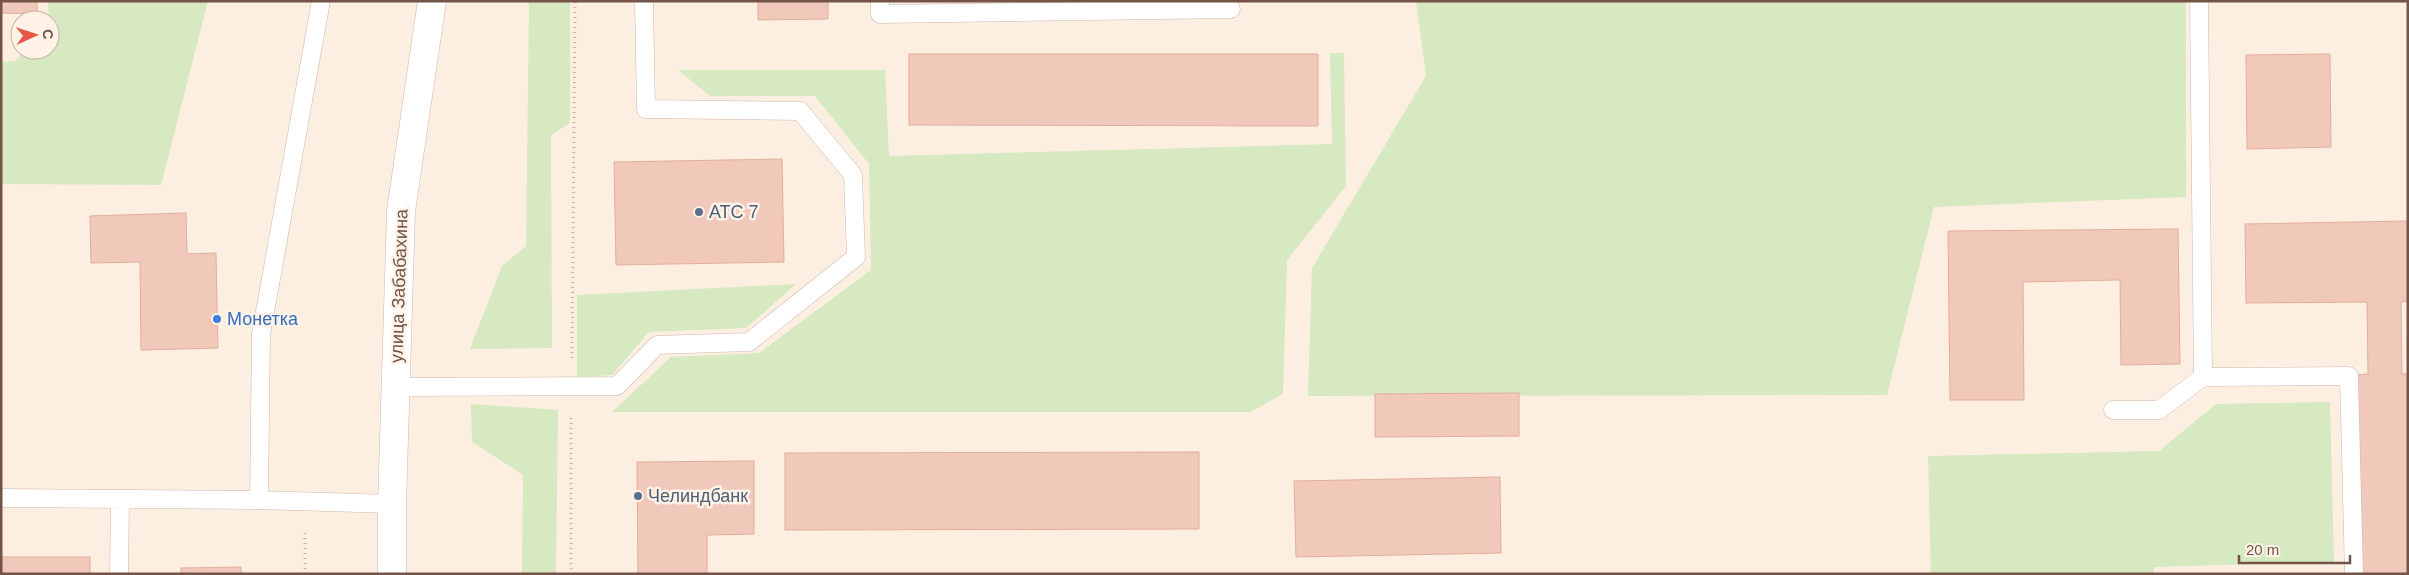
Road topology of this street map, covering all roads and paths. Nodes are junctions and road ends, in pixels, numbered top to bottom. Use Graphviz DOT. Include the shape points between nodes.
graph roads {
  1 [pos="321,1"];
  2 [pos="432,1"];
  3 [pos="575,1"];
  4 [pos="644,1"];
  5 [pos="880,1"];
  6 [pos="2199,1"];
  7 [pos="1231,8"];
  8 [pos="2203,377"];
  9 [pos="572,386"];
  10 [pos="395,388"];
  11 [pos="2113,410"];
  12 [pos="1,498"];
  13 [pos="120,500"];
  14 [pos="259,500"];
  15 [pos="306,502"];
  16 [pos="392,504"];
  17 [pos="119,574"];
  18 [pos="305,574"];
  19 [pos="392,574"];
  20 [pos="571,574"];
  21 [pos="2354,574"];
  1 -- 14 [label="lane" via="261,334"];
  2 -- 10 [label="street, улица Забабахина" via="400,211"];
  3 -- 9 [label="path"];
  4 -- 9 [label="lane" via="646,109 800,111 853,175 856,257 749,342 657,344 617,386"];
  5 -- 7 [label="lane" via="880,14"];
  6 -- 8 [label="lane"];
  8 -- 11 [label="lane" via="2159,410"];
  8 -- 21 [label="lane" via="2349,376"];
  9 -- 10 [label="lane"];
  9 -- 20 [label="path"];
  10 -- 16 [label="street, улица Забабахина"];
  12 -- 13 [label="lane"];
  13 -- 14 [label="lane"];
  13 -- 17 [label="lane"];
  14 -- 15 [label="lane"];
  15 -- 16 [label="lane"];
  15 -- 18 [label="path"];
  16 -- 19 [label="street, улица Забабахина"];
}
